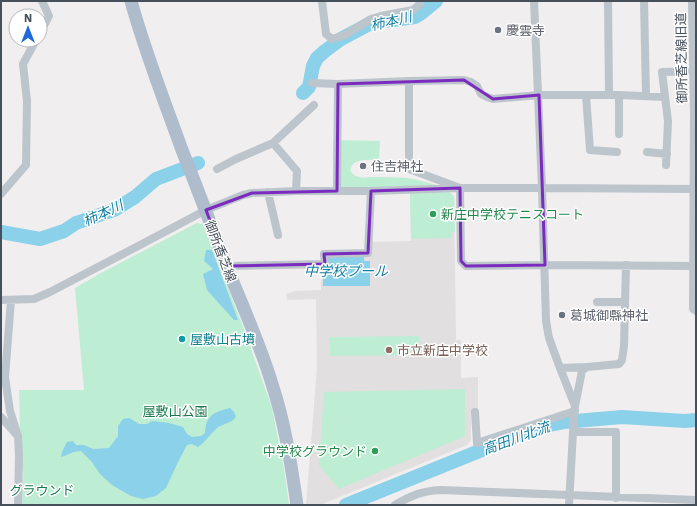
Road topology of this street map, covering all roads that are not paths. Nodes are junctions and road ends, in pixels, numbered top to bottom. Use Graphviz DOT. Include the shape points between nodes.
graph roads {
  1 [pos="131,1"];
  2 [pos="322,1"];
  3 [pos="534,1"];
  4 [pos="608,1"];
  5 [pos="644,1"];
  6 [pos="692,1"];
  7 [pos="421,2"];
  8 [pos="510,29"];
  9 [pos="536,29"];
  10 [pos="32,48"];
  11 [pos="694,71"];
  12 [pos="409,81"];
  13 [pos="312,83"];
  14 [pos="338,84"];
  15 [pos="539,95"];
  16 [pos="586,95"];
  17 [pos="609,95"];
  18 [pos="619,95"];
  19 [pos="646,96"];
  20 [pos="665,97"];
  21 [pos="314,105"];
  22 [pos="695,113"];
  23 [pos="619,134"];
  24 [pos="273,143"];
  25 [pos="617,152"];
  26 [pos="647,152"];
  27 [pos="667,154"];
  28 [pos="666,166"];
  29 [pos="217,169"];
  30 [pos="460,188"];
  31 [pos="542,188"];
  32 [pos="695,189"];
  33 [pos="296,191"];
  34 [pos="371,191"];
  35 [pos="268,192"];
  36 [pos="337,192"];
  37 [pos="1,194"];
  38 [pos="206,210"];
  39 [pos="278,235"];
  40 [pos="545,265"];
  41 [pos="626,265"];
  42 [pos="227,266"];
  43 [pos="694,266"];
  44 [pos="1,300"];
  45 [pos="11,300"];
  46 [pos="597,302"];
  47 [pos="625,302"];
  48 [pos="696,311"];
  49 [pos="587,366"];
  50 [pos="560,368"];
  51 [pos="575,411"];
  52 [pos="475,412"];
  53 [pos="1,417"];
  54 [pos="573,432"];
  55 [pos="18,436"];
  56 [pos="569,495"];
  57 [pos="616,498"];
  58 [pos="696,500"];
  59 [pos="18,505"];
  60 [pos="297,505"];
  61 [pos="395,505"];
  62 [pos="569,505"];
  1 -- 38 [label="main road, 御所香芝線" via="157,84"];
  2 -- 7 [label="street" via="326,34 332,39 345,35 371,18 413,10"];
  3 -- 9 [label="street"];
  4 -- 17 [label="street"];
  5 -- 19 [label="street"];
  6 -- 11 [label="street, 御所香芝線旧道"];
  8 -- 9 [label="street"];
  9 -- 15 [label="street"];
  10 -- 37 [label="street" via="23,64 27,101 26,165"];
  11 -- 20 [label="street" via="662,72"];
  11 -- 22 [label="street, 御所香芝線旧道"];
  12 -- 14 [label="street"];
  12 -- 15 [label="street" via="464,80 477,86 481,94 493,99"];
  12 -- 30 [label="street" via="409,169"];
  13 -- 14 [label="street"];
  14 -- 36 [label="street"];
  15 -- 16 [label="street"];
  15 -- 31 [label="street"];
  16 -- 17 [label="street"];
  16 -- 25 [label="street" via="590,150"];
  17 -- 18 [label="street"];
  18 -- 19 [label="street"];
  18 -- 23 [label="street"];
  19 -- 20 [label="street"];
  20 -- 27 [label="street" via="668,122"];
  21 -- 24 [label="street"];
  22 -- 32 [label="street, 御所香芝線旧道"];
  24 -- 29 [label="street"];
  24 -- 33 [label="street" via="297,171"];
  26 -- 27 [label="street"];
  27 -- 28 [label="street"];
  30 -- 31 [label="street"];
  30 -- 34 [label="street"];
  30 -- 40 [label="street" via="461,261 466,266"];
  31 -- 32 [label="street"];
  31 -- 40 [label="street"];
  32 -- 43 [label="street, 御所香芝線旧道"];
  33 -- 35 [label="street"];
  33 -- 36 [label="street"];
  34 -- 36 [label="street"];
  34 -- 42 [label="street" via="368,253 324,254 325,264"];
  35 -- 38 [label="street" via="243,195"];
  35 -- 39 [label="street"];
  38 -- 42 [label="main road, 御所香芝線"];
  38 -- 45 [label="street" via="50,292 34,299"];
  40 -- 41 [label="street"];
  40 -- 50 [label="street" via="546,321"];
  41 -- 43 [label="street"];
  41 -- 47 [label="street"];
  42 -- 60 [label="main road, 御所香芝線" via="272,383 285,431"];
  43 -- 48 [label="street, 御所香芝線旧道" via="693,309"];
  44 -- 45 [label="street"];
  45 -- 55 [label="street" via="5,377 10,411"];
  46 -- 47 [label="street"];
  47 -- 49 [label="street" via="622,360 619,364"];
  49 -- 50 [label="street"];
  49 -- 51 [label="street" via="582,371"];
  50 -- 51 [label="street"];
  51 -- 52 [label="street" via="477,443"];
  51 -- 54 [label="street"];
  53 -- 55 [label="street"];
  54 -- 56 [label="street"];
  54 -- 57 [label="street" via="616,432"];
  55 -- 59 [label="street"];
  56 -- 57 [label="street"];
  56 -- 61 [label="street" via="431,491 420,492"];
  56 -- 62 [label="street"];
  57 -- 58 [label="street"];
}
